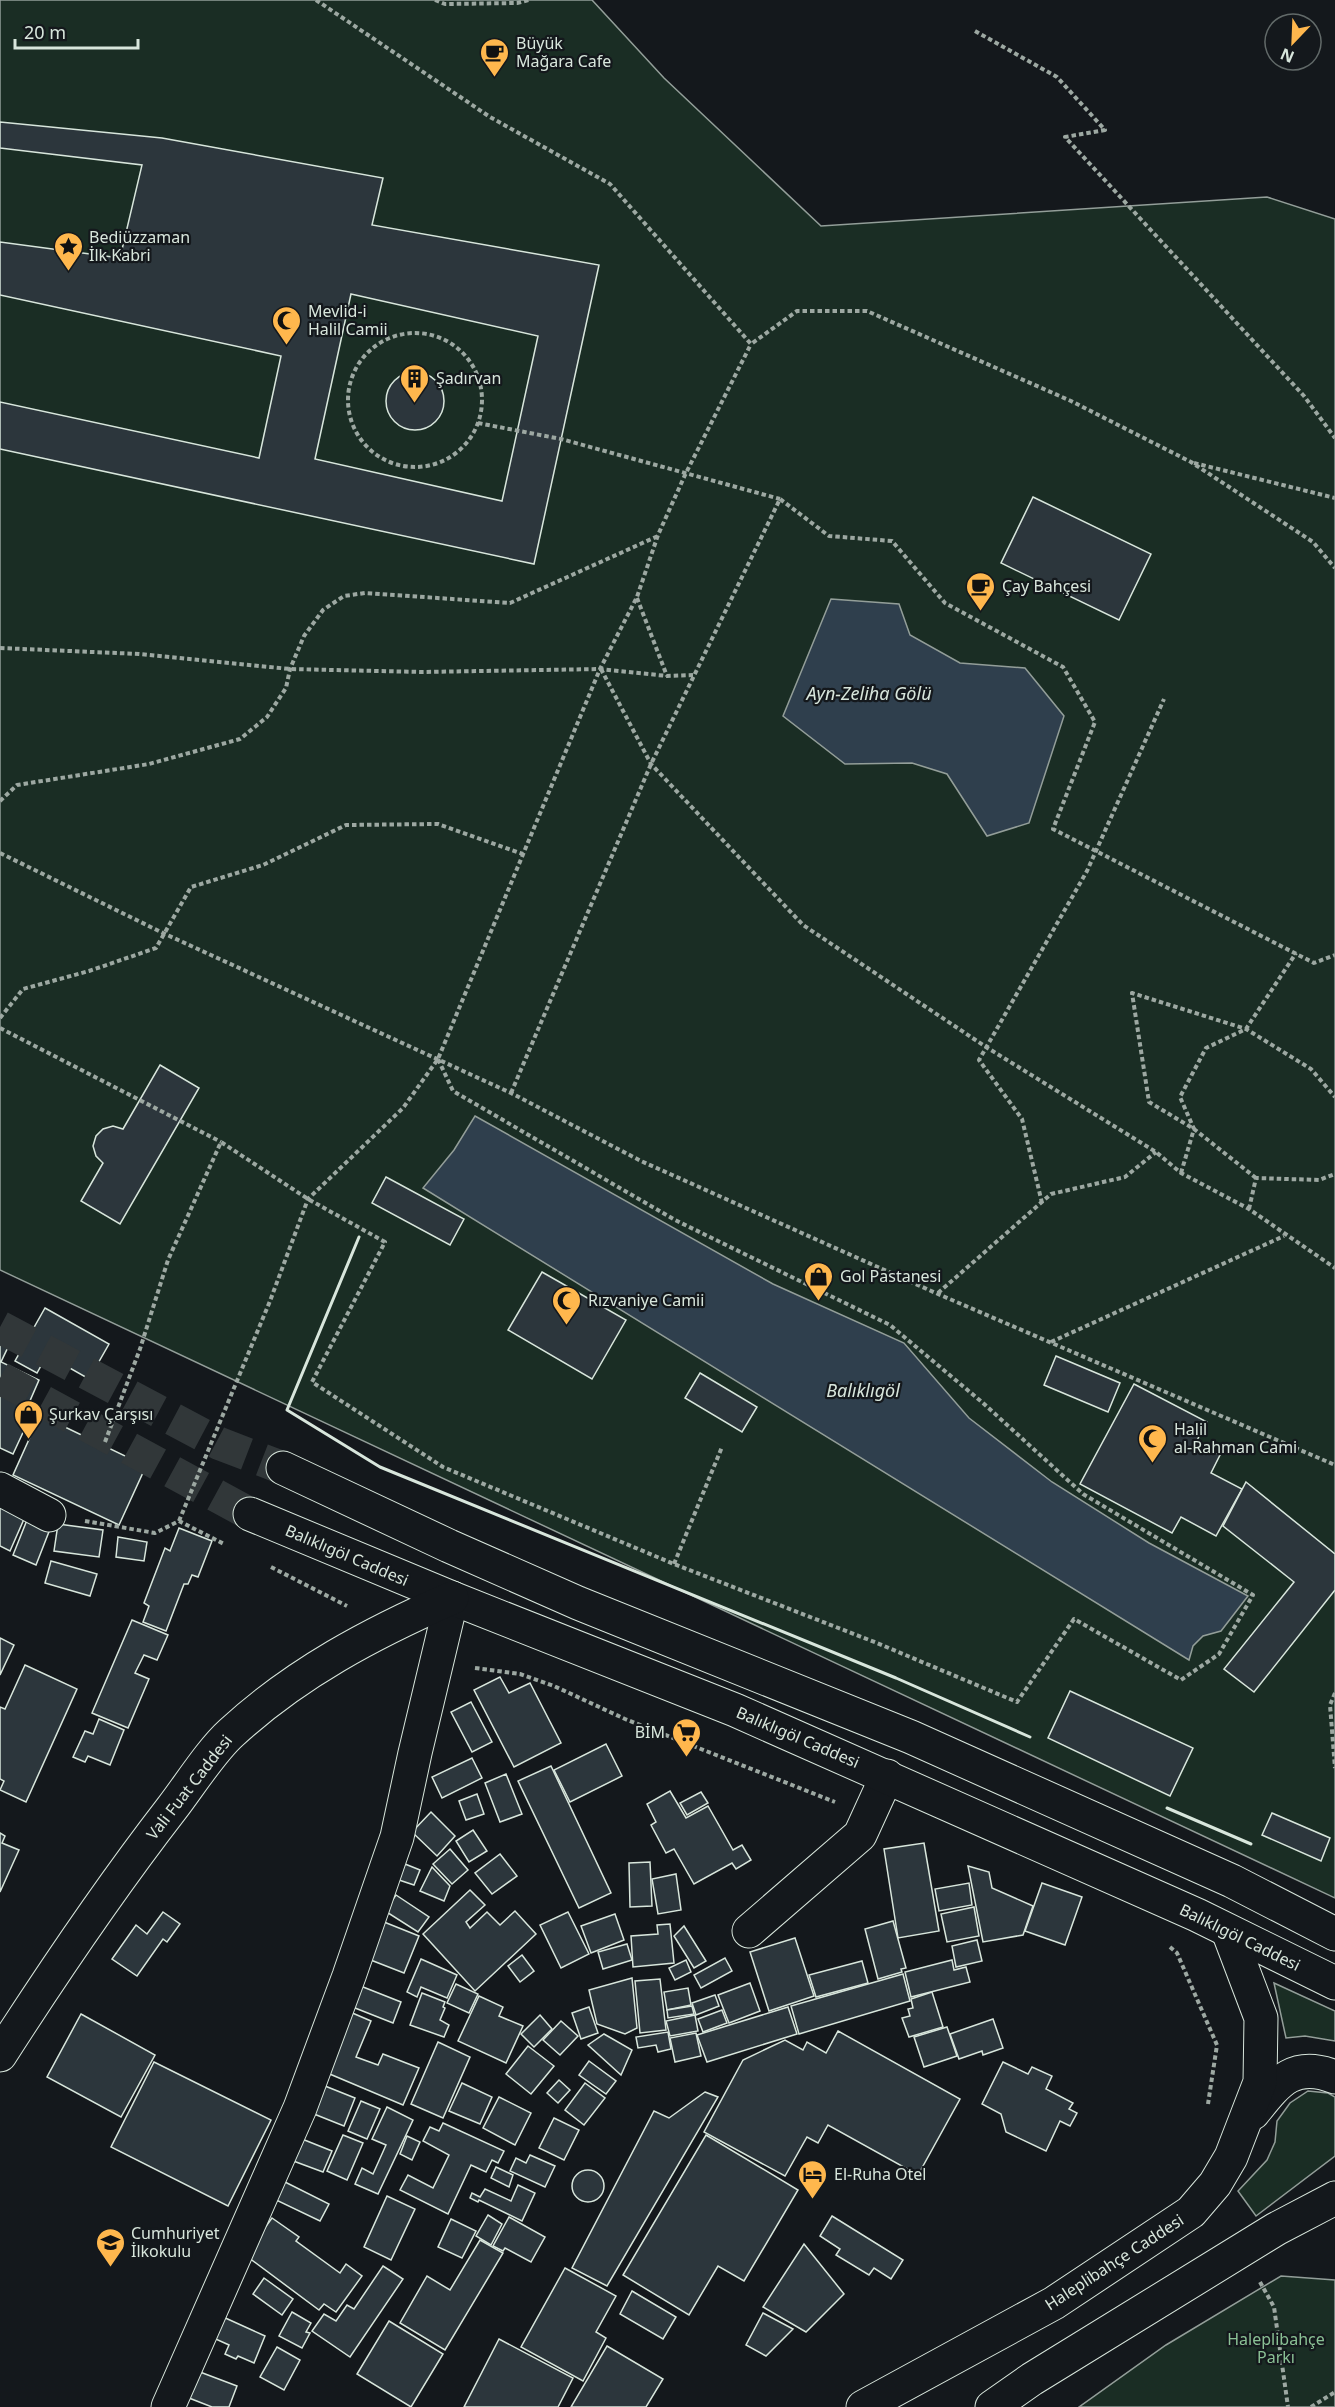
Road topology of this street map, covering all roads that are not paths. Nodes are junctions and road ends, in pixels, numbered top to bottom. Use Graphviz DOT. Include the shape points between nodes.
graph roads {
  1 [pos="283,1468"];
  2 [pos="0,1489"];
  3 [pos="250,1514"];
  4 [pos="49,1515"];
  5 [pos="452,1598"];
  6 [pos="887,1776"];
  7 [pos="749,1931"];
  8 [pos="1228,1931"];
  9 [pos="1335,1934"];
  10 [pos="1335,1983"];
  11 [pos="0,2055"];
  12 [pos="1335,2077"];
  13 [pos="1244,2124"];
  14 [pos="1335,2181"];
  15 [pos="1335,2198"];
  16 [pos="1276,2229"];
  17 [pos="168,2407"];
  18 [pos="863,2407"];
  19 [pos="992,2407"];
  1 -- 9 [label="main road" via="578,1604 911,1737 1232,1881"];
  2 -- 4 [label="main road"];
  3 -- 5 [label="main road, Balıklıgöl Caddesi"];
  5 -- 6 [label="main road, Balıklıgöl Caddesi" via="735,1710"];
  5 -- 11 [label="main road, Vali Fuat Caddesi" via="387,1627 306,1673 229,1734 64,1956"];
  5 -- 17 [label="main road" via="397,1837 353,1965 300,2108"];
  6 -- 7 [label="main road" via="860,1834"];
  6 -- 8 [label="main road, Balıklıgöl Caddesi"];
  8 -- 10 [label="main road, Balıklıgöl Caddesi"];
  8 -- 13 [label="main road, Haleplibahçe Caddesi" via="1261,2018 1260,2082"];
  12 -- 13 [label="main road" via="1319,2070 1297,2073 1276,2084"];
  13 -- 18 [label="main road, Haleplibahçe Caddesi" via="1231,2157 1191,2212 1054,2303"];
  14 -- 16 [label="main road"];
  15 -- 16 [label="main road"];
  16 -- 19 [label="main road"];
}
